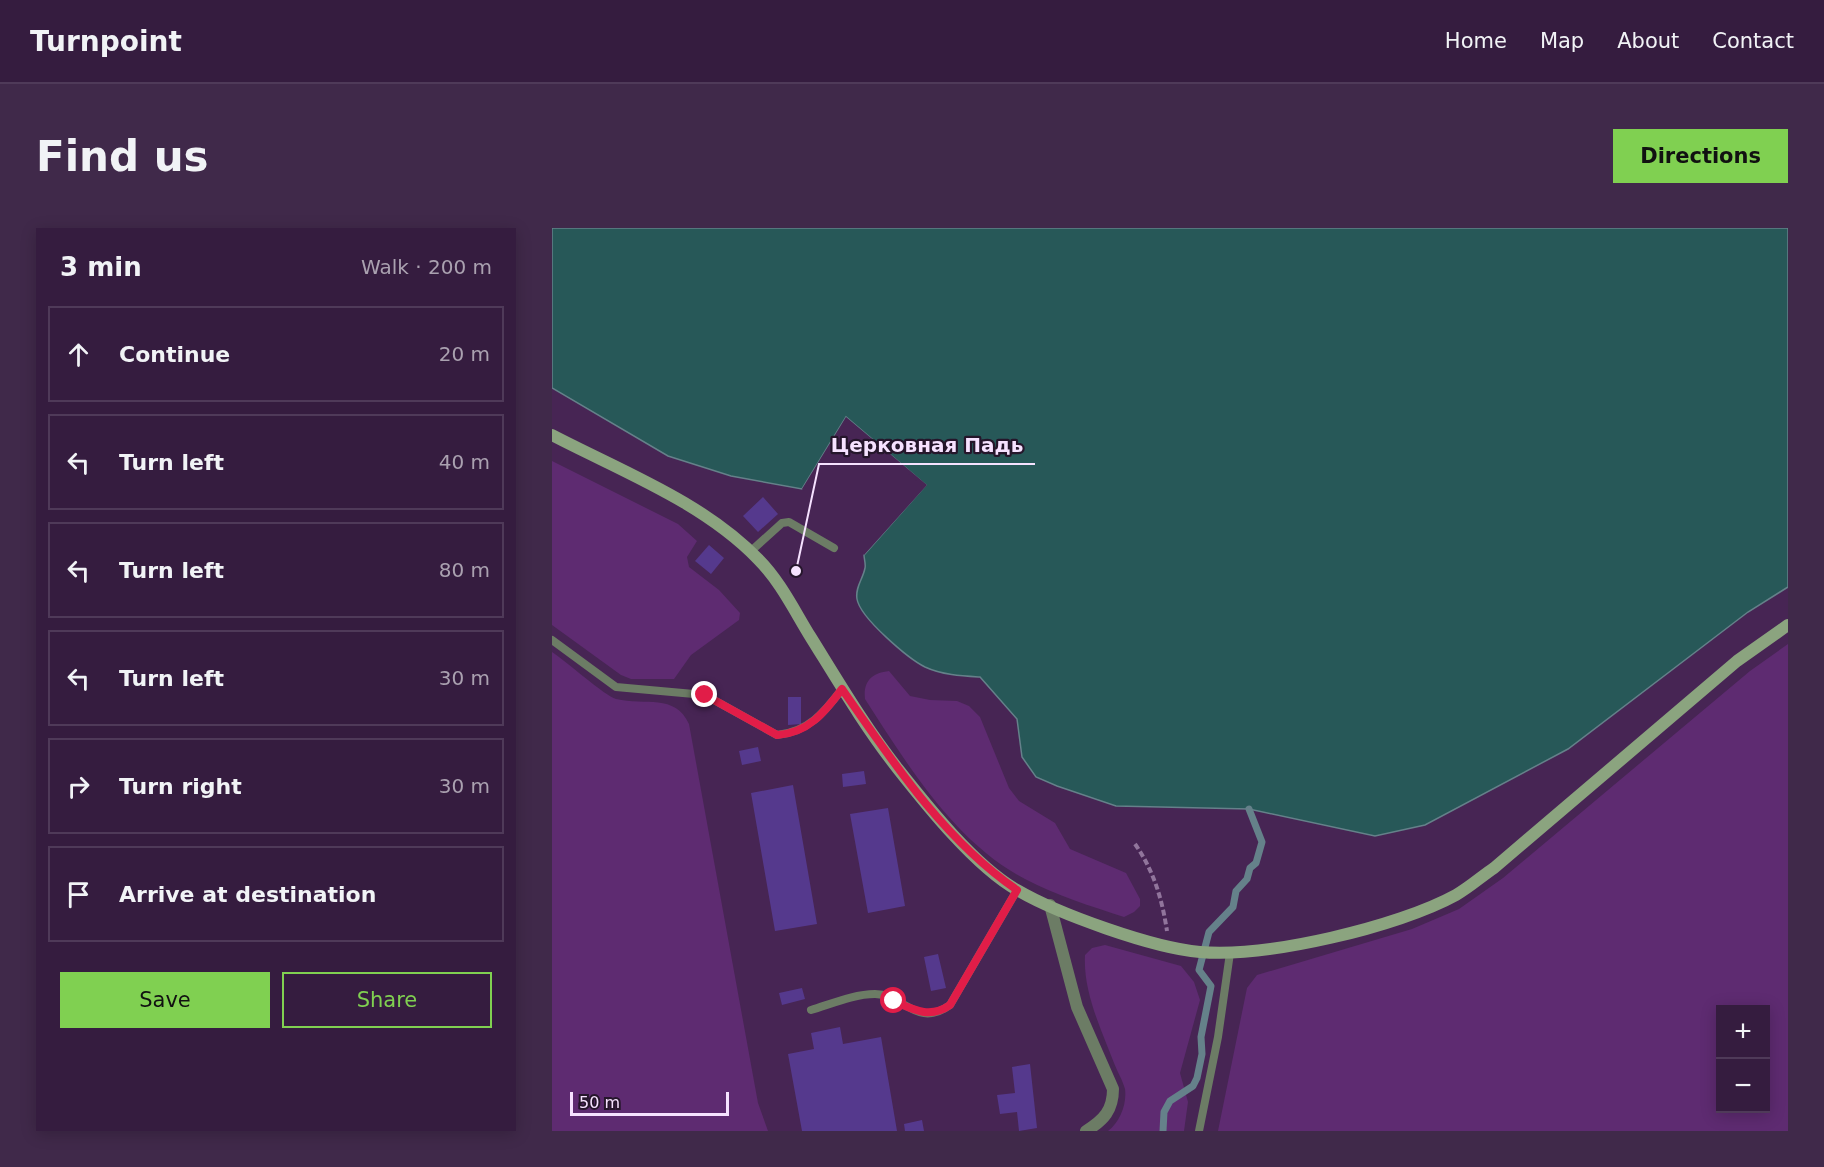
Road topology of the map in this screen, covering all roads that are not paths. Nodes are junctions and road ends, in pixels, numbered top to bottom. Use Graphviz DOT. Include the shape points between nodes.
graph roads {
  1 [pos="552,435"];
  2 [pos="834,548"];
  3 [pos="751,551"];
  4 [pos="1788,625"];
  5 [pos="552,640"];
  6 [pos="842,689"];
  7 [pos="1017,890"];
  8 [pos="1050,905"];
  9 [pos="1230,953"];
  10 [pos="811,1010"];
  11 [pos="1086,1131"];
  12 [pos="1199,1131"];
  1 -- 3 [label="main road" via="683,503"];
  2 -- 3 [label="lane" via="789,522 782,523"];
  3 -- 6 [label="main road" via="777,582"];
  4 -- 9 [label="main road" via="1737,661 1494,868 1457,894 1414,914 1368,927 1275,949"];
  5 -- 6 [label="lane" via="616,687 705,695 777,735 803,729 818,719"];
  6 -- 7 [label="main road" via="932,810 985,865"];
  7 -- 8 [label="main road"];
  7 -- 10 [label="lane" via="950,1005 941,1011 916,1012 878,994"];
  8 -- 9 [label="main road" via="1170,946"];
  8 -- 11 [label="street" via="1077,1007 1113,1089 1107,1116"];
  9 -- 12 [label="lane"];
}
